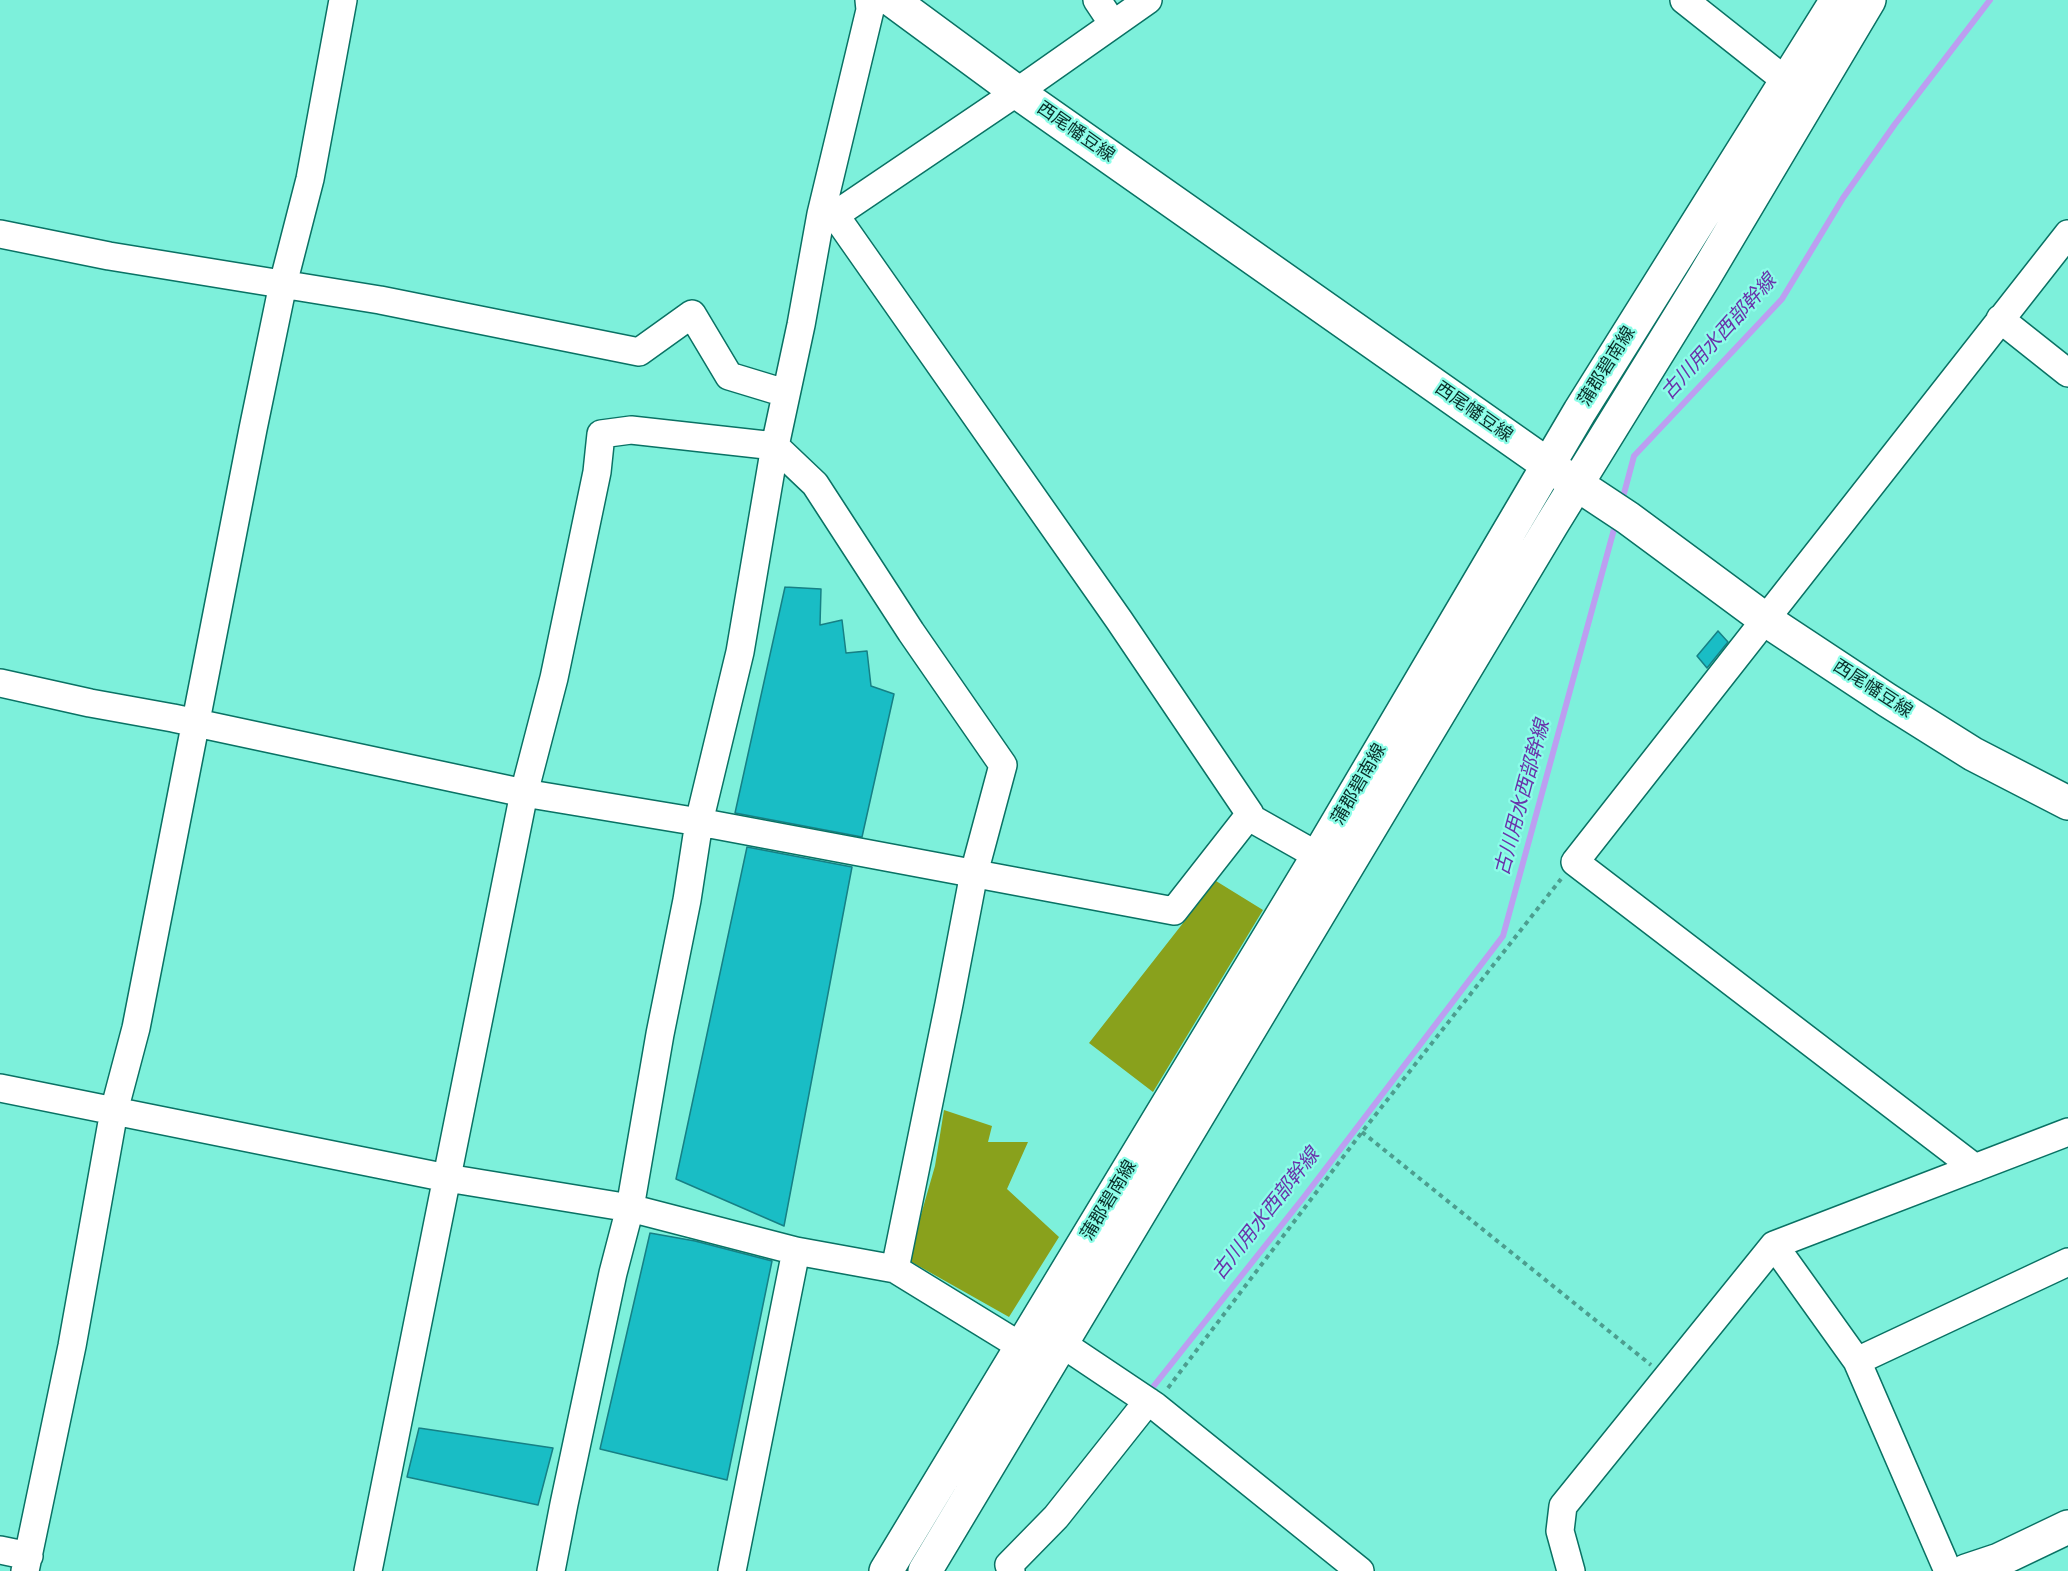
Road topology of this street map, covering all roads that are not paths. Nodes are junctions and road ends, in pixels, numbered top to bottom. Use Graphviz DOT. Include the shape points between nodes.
graph roads {
  1 [pos="343,0"];
  2 [pos="869,0"];
  3 [pos="892,0"];
  4 [pos="1097,0"];
  5 [pos="1148,0"];
  6 [pos="1684,0"];
  7 [pos="1837,0"];
  8 [pos="1869,0"];
  9 [pos="1113,24"];
  10 [pos="1785,80"];
  11 [pos="1017,92"];
  12 [pos="828,215"];
  13 [pos="0,234"];
  14 [pos="2068,234"];
  15 [pos="283,284"];
  16 [pos="2000,319"];
  17 [pos="2068,374"];
  18 [pos="785,393"];
  19 [pos="775,446"];
  20 [pos="1548,465"];
  21 [pos="1586,490"];
  22 [pos="1766,620"];
  23 [pos="0,683"];
  24 [pos="196,724"];
  25 [pos="524,793"];
  26 [pos="2068,803"];
  27 [pos="1249,817"];
  28 [pos="699,822"];
  29 [pos="1318,856"];
  30 [pos="974,873"];
  31 [pos="0,1088"];
  32 [pos="114,1111"];
  33 [pos="2068,1132"];
  34 [pos="1975,1168"];
  35 [pos="447,1178"];
  36 [pos="630,1208"];
  37 [pos="1774,1245"];
  38 [pos="796,1251"];
  39 [pos="2068,1262"];
  40 [pos="895,1269"];
  41 [pos="1061,1342"];
  42 [pos="1022,1347"];
  43 [pos="1857,1362"];
  44 [pos="1151,1403"];
  45 [pos="2068,1527"];
  46 [pos="0,1550"];
  47 [pos="27,1564"];
  48 [pos="368,1571"];
  49 [pos="552,1571"];
  50 [pos="732,1571"];
  51 [pos="886,1571"];
  52 [pos="925,1571"];
  53 [pos="1011,1571"];
  54 [pos="1360,1571"];
  55 [pos="1571,1571"];
  56 [pos="1948,1571"];
  57 [pos="1966,1571"];
  1 -- 15 [label="street" via="310,179"];
  2 -- 12 [label="street"];
  3 -- 11 [label="main road, 西尾幡豆線"];
  4 -- 9 [label="street"];
  5 -- 9 [label="street"];
  6 -- 10 [label="street"];
  7 -- 10 [label="main road, 蒲郡碧南線"];
  8 -- 21 [label="main road, 蒲郡碧南線" via="1703,279"];
  9 -- 11 [label="street"];
  10 -- 20 [label="main road, 蒲郡碧南線"];
  11 -- 12 [label="street"];
  11 -- 20 [label="main road, 西尾幡豆線"];
  12 -- 18 [label="street"];
  12 -- 27 [label="street" via="1119,620"];
  13 -- 15 [label="street"];
  14 -- 16 [label="street"];
  15 -- 18 [label="street" via="639,352 692,314 729,376"];
  15 -- 24 [label="street"];
  16 -- 17 [label="street"];
  16 -- 22 [label="street"];
  18 -- 19 [label="street"];
  19 -- 25 [label="street" via="631,430 601,434 597,472 554,678"];
  19 -- 28 [label="street" via="740,652"];
  19 -- 30 [label="street" via="815,484 1004,765"];
  20 -- 21 [label="main road, 西尾幡豆線"];
  20 -- 29 [label="main road, 蒲郡碧南線"];
  21 -- 22 [label="main road, 西尾幡豆線"];
  21 -- 41 [label="main road, 蒲郡碧南線"];
  22 -- 26 [label="main road, 西尾幡豆線" via="1973,753"];
  22 -- 34 [label="street" via="1575,862"];
  23 -- 24 [label="street"];
  24 -- 25 [label="street"];
  24 -- 32 [label="street" via="136,1028"];
  25 -- 28 [label="street"];
  25 -- 35 [label="street"];
  27 -- 29 [label="street"];
  27 -- 30 [label="street" via="1174,911"];
  28 -- 30 [label="street"];
  28 -- 36 [label="street"];
  29 -- 42 [label="main road, 蒲郡碧南線"];
  30 -- 40 [label="street"];
  31 -- 32 [label="street"];
  32 -- 35 [label="street"];
  32 -- 47 [label="street" via="72,1346"];
  33 -- 34 [label="street"];
  34 -- 37 [label="street"];
  35 -- 36 [label="street"];
  35 -- 48 [label="street"];
  36 -- 38 [label="street"];
  36 -- 49 [label="street"];
  37 -- 43 [label="street"];
  37 -- 55 [label="street" via="1563,1506 1560,1531"];
  38 -- 40 [label="street"];
  38 -- 50 [label="street"];
  39 -- 43 [label="street"];
  40 -- 42 [label="street"];
  41 -- 44 [label="street"];
  41 -- 52 [label="main road, 蒲郡碧南線"];
  42 -- 51 [label="main road, 蒲郡碧南線"];
  43 -- 56 [label="street"];
  44 -- 53 [label="street" via="1056,1517 1009,1565"];
  44 -- 54 [label="street"];
  45 -- 57 [label="main road"];
  46 -- 47 [label="street"];
}
